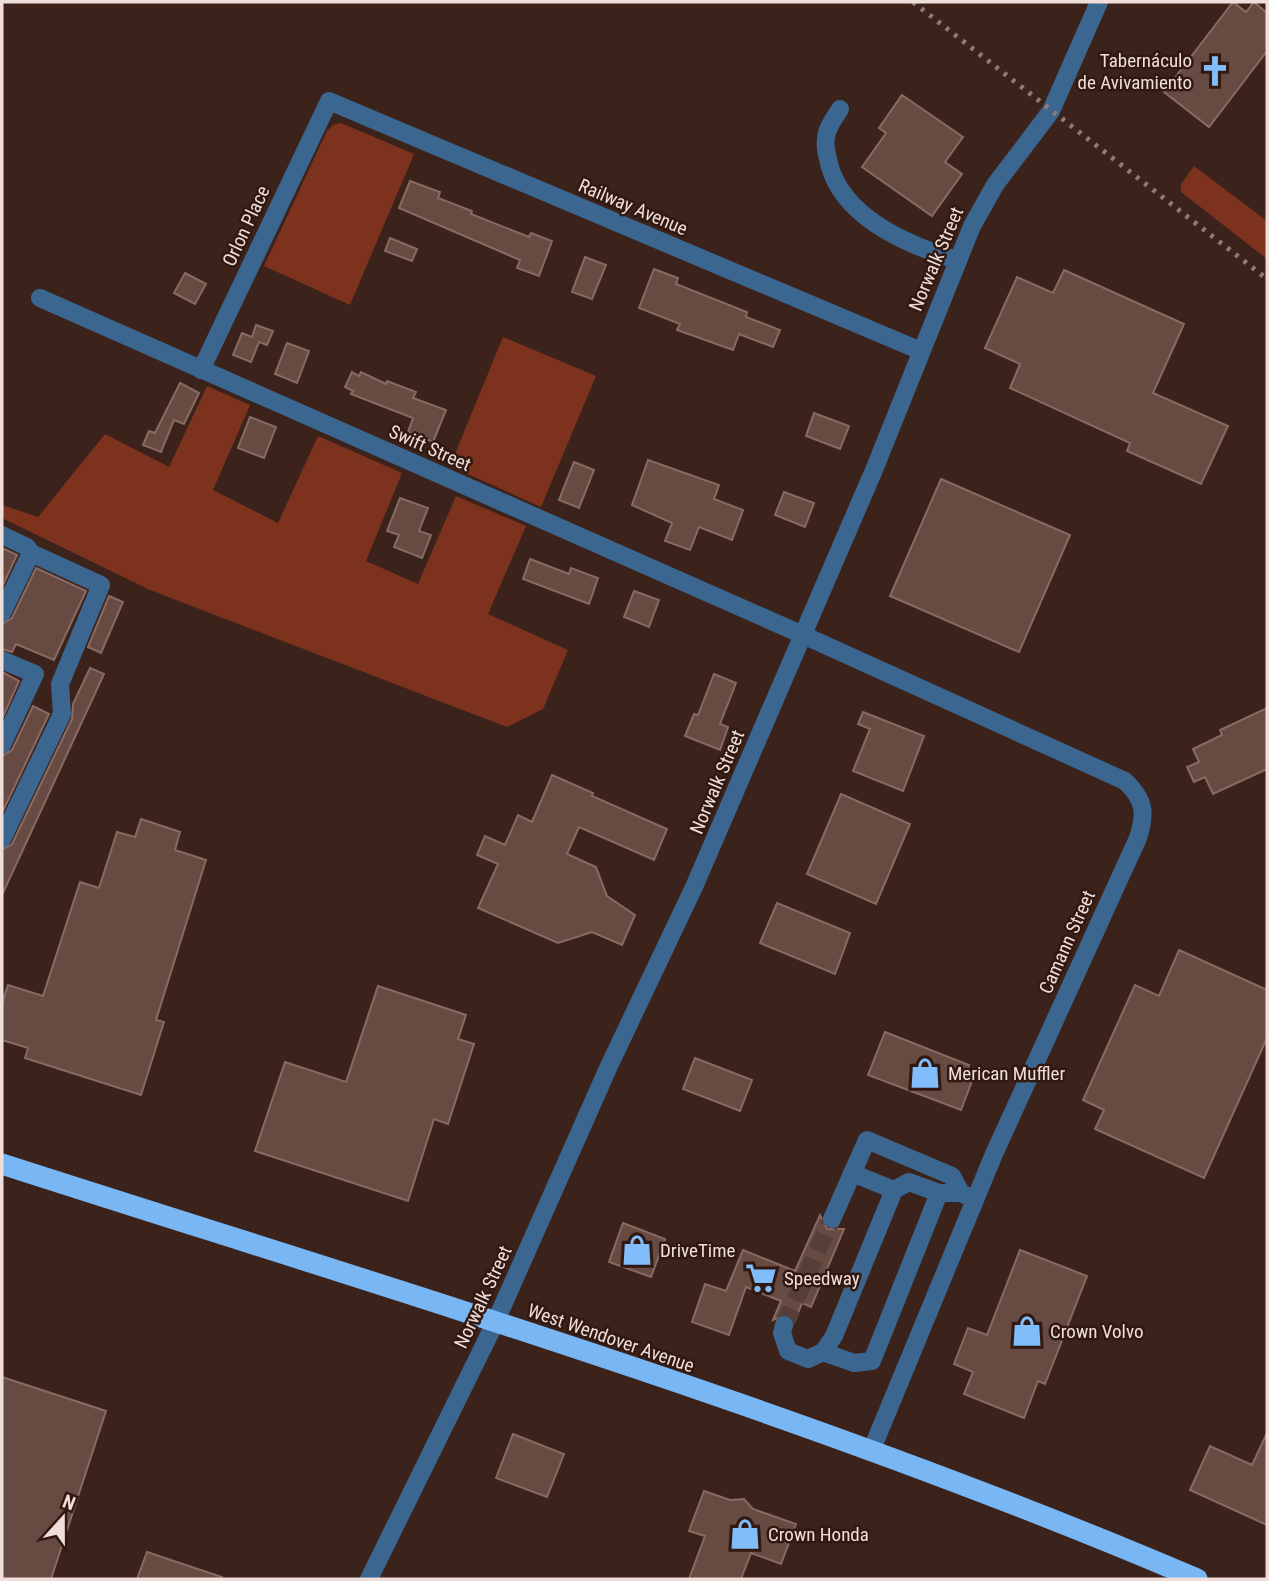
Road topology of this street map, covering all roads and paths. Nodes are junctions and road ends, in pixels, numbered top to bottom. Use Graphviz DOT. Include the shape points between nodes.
graph roads {
  1 [pos="1099,2"];
  2 [pos="329,101"];
  3 [pos="840,109"];
  4 [pos="957,260"];
  5 [pos="40,299"];
  6 [pos="921,351"];
  7 [pos="201,370"];
  8 [pos="2,535"];
  9 [pos="31,552"];
  10 [pos="2,613"];
  11 [pos="803,635"];
  12 [pos="2,660"];
  13 [pos="35,674"];
  14 [pos="60,684"];
  15 [pos="2,745"];
  16 [pos="2,839"];
  17 [pos="2,1164"];
  18 [pos="852,1173"];
  19 [pos="894,1190"];
  20 [pos="939,1193"];
  21 [pos="968,1196"];
  22 [pos="832,1219"];
  23 [pos="495,1323"];
  24 [pos="784,1325"];
  25 [pos="823,1352"];
  26 [pos="872,1449"];
  27 [pos="369,1579"];
  28 [pos="1197,1579"];
  1 -- 4 [label="street, Norwalk Street" via="1051,111 995,184"];
  2 -- 6 [label="street, Railway Avenue"];
  2 -- 7 [label="street, Orlon Place"];
  3 -- 4 [label="street" via="826,133 825,145 833,180 846,198 860,213 911,243"];
  4 -- 6 [label="street, Norwalk Street"];
  5 -- 7 [label="street, Swift Street"];
  6 -- 11 [label="street, Norwalk Street"];
  7 -- 11 [label="street, Swift Street"];
  8 -- 9 [label="street"];
  9 -- 10 [label="street"];
  9 -- 14 [label="street" via="101,585"];
  11 -- 21 [label="street, Camann Street" via="1125,782 1145,810 1138,838"];
  11 -- 23 [label="street, Norwalk Street"];
  12 -- 13 [label="street"];
  13 -- 14 [label="street"];
  13 -- 15 [label="street"];
  14 -- 16 [label="street" via="62,714"];
  17 -- 23 [label="highway, West Wendover Avenue"];
  18 -- 19 [label="street"];
  18 -- 21 [label="street" via="867,1140 952,1176"];
  18 -- 22 [label="street"];
  19 -- 20 [label="street" via="909,1182"];
  19 -- 25 [label="street" via="834,1336"];
  20 -- 21 [label="street"];
  20 -- 25 [label="street" via="872,1361 854,1363"];
  21 -- 26 [label="street, Camann Street"];
  23 -- 26 [label="highway, West Wendover Avenue"];
  23 -- 27 [label="street, Norwalk Street"];
  24 -- 25 [label="street" via="788,1351 808,1359"];
  26 -- 28 [label="highway, West Wendover Avenue"];
}
